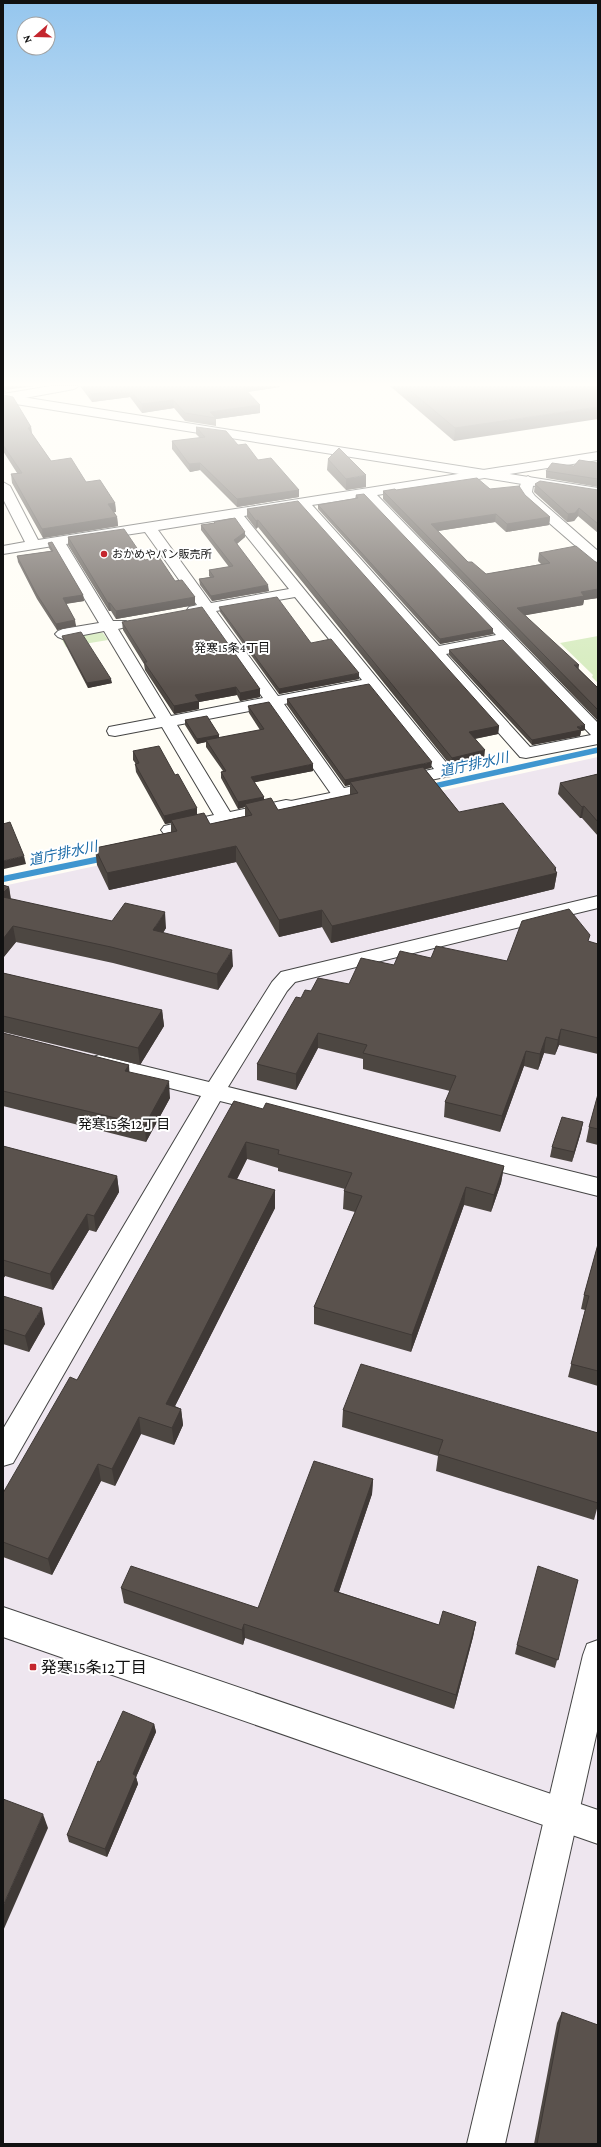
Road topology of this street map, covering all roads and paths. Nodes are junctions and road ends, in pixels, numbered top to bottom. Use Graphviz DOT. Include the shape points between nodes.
graph roads {
  1 [pos="3,486"];
  2 [pos="405,486"];
  3 [pos="526,486"];
  4 [pos="564,486"];
  5 [pos="367,492"];
  6 [pos="598,492"];
  7 [pos="302,502"];
  8 [pos="235,513"];
  9 [pos="149,526"];
  10 [pos="57,541"];
  11 [pos="33,545"];
  12 [pos="3,550"];
  13 [pos="598,558"];
  14 [pos="299,592"];
  15 [pos="206,608"];
  16 [pos="178,613"];
  17 [pos="136,621"];
  18 [pos="108,626"];
  19 [pos="63,634"];
  20 [pos="506,638"];
  21 [pos="434,652"];
  22 [pos="373,683"];
  23 [pos="273,701"];
  24 [pos="166,721"];
  25 [pos="115,731"];
  26 [pos="598,733"];
  27 [pos="598,739"];
  28 [pos="340,794"];
  29 [pos="286,805"];
  30 [pos="224,818"];
  31 [pos="170,830"];
  32 [pos="598,902"];
  33 [pos="79,1058"];
  34 [pos="215,1091"];
  35 [pos="598,1187"];
  36 [pos="3,1454"];
  37 [pos="3,1622"];
  38 [pos="598,1655"];
  39 [pos="563,1815"];
  40 [pos="598,1827"];
  41 [pos="486,2144"];
  1 -- 11 [label="street"];
  2 -- 5 [label="street"];
  3 -- 13 [label="street" via="525,492 530,499"];
  4 -- 6 [label="street"];
  5 -- 7 [label="street"];
  5 -- 20 [label="street"];
  7 -- 8 [label="street"];
  7 -- 21 [label="street"];
  8 -- 9 [label="street"];
  8 -- 14 [label="street"];
  9 -- 10 [label="street"];
  9 -- 15 [label="street"];
  10 -- 11 [label="street"];
  10 -- 18 [label="street"];
  11 -- 12 [label="street"];
  14 -- 15 [label="street"];
  14 -- 22 [label="street"];
  15 -- 16 [label="street"];
  15 -- 23 [label="street"];
  17 -- 18 [label="street"];
  18 -- 19 [label="street"];
  18 -- 24 [label="street"];
  20 -- 21 [label="street"];
  20 -- 26 [label="street"];
  21 -- 27 [label="street" via="526,753"];
  22 -- 23 [label="street"];
  22 -- 28 [label="street" via="445,772"];
  23 -- 24 [label="street"];
  23 -- 28 [label="street"];
  24 -- 25 [label="street"];
  24 -- 30 [label="street"];
  28 -- 29 [label="lane"];
  29 -- 30 [label="street"];
  30 -- 31 [label="street"];
  32 -- 34 [label="street" via="288,977 279,987"];
  33 -- 34 [label="street"];
  34 -- 35 [label="street"];
  34 -- 36 [label="street"];
  37 -- 39 [label="street"];
  38 -- 39 [label="street"];
  39 -- 40 [label="street"];
  39 -- 41 [label="street"];
}
